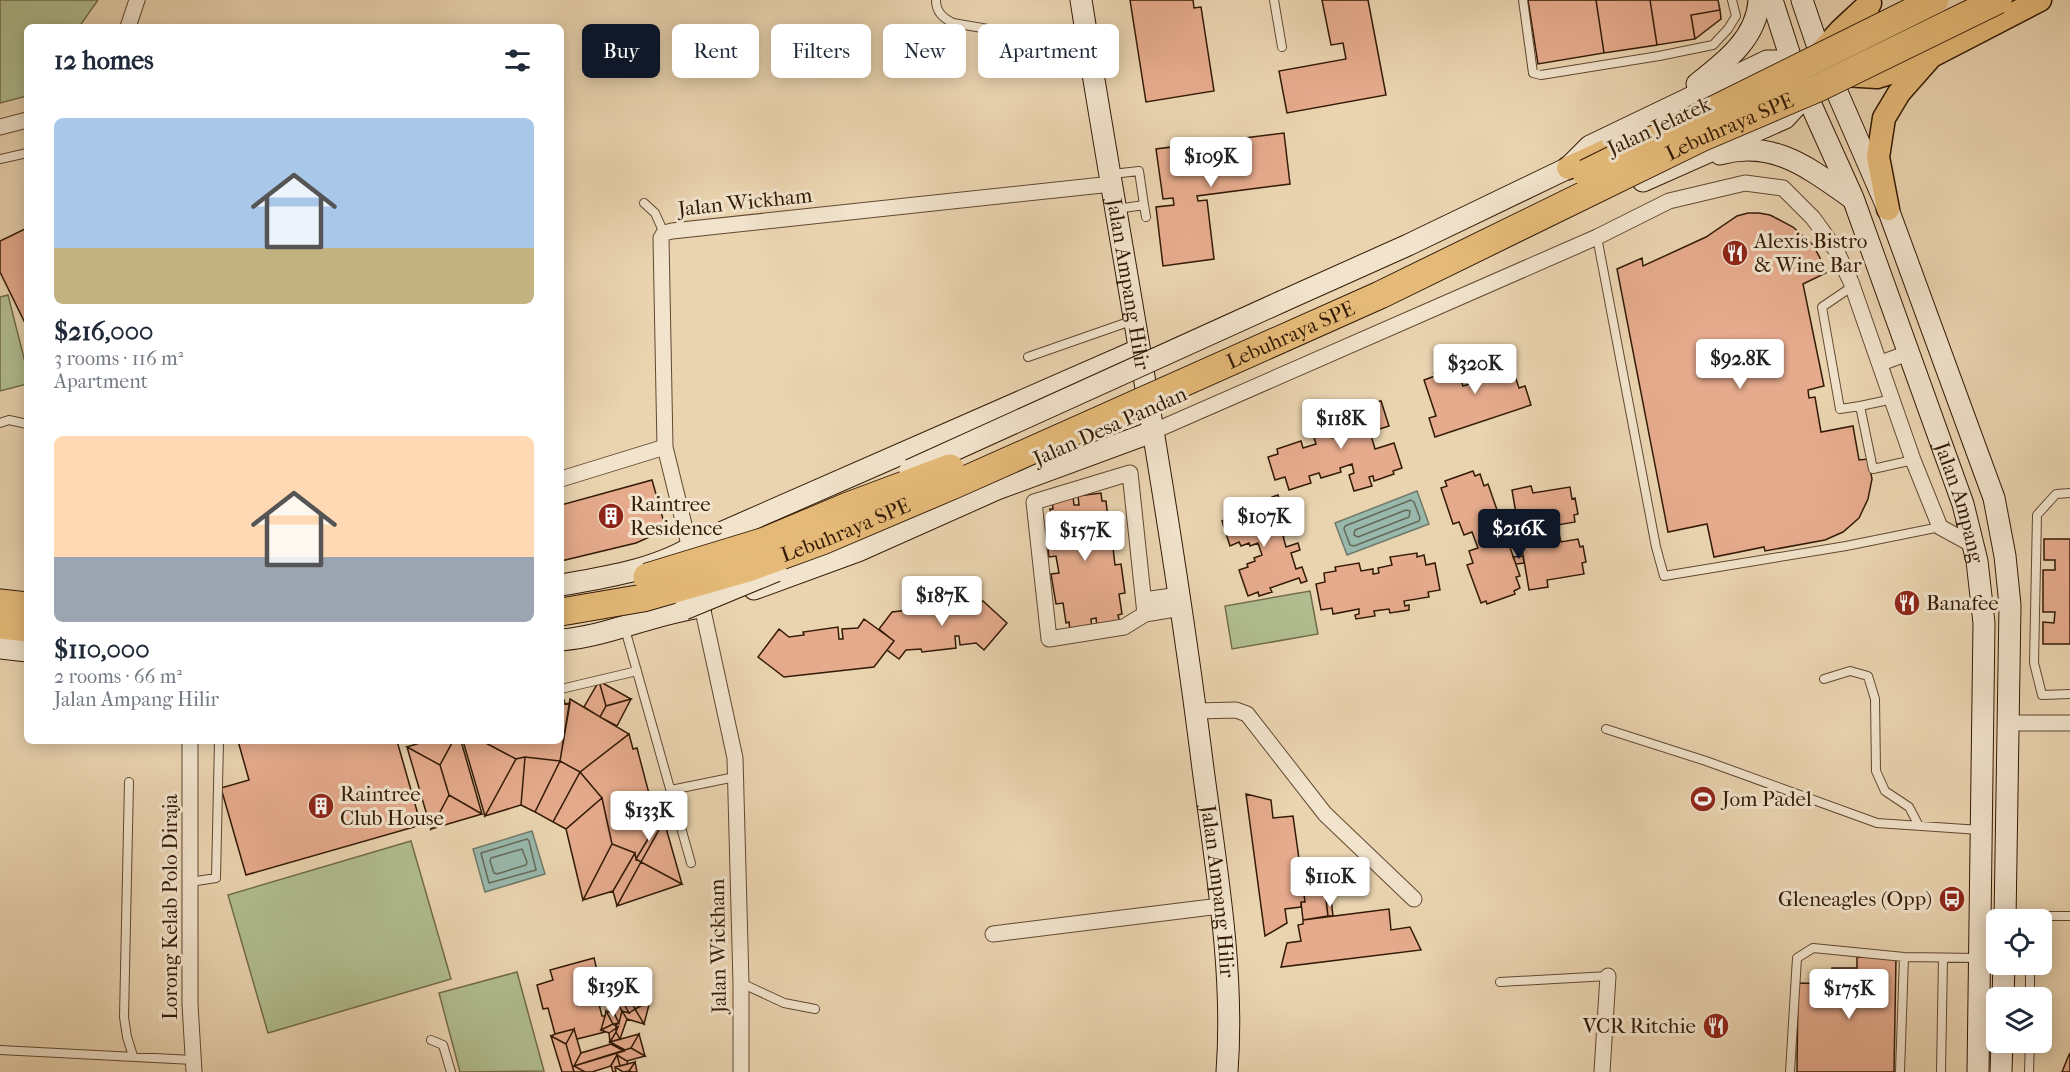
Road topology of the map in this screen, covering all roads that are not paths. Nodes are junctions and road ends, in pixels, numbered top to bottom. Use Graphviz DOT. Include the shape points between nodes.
graph roads {
  1 [pos="137,0"];
  2 [pos="936,0"];
  3 [pos="1081,0"];
  4 [pos="1274,0"];
  5 [pos="1523,0"];
  6 [pos="1732,0"];
  7 [pos="1759,0"];
  8 [pos="1772,0"];
  9 [pos="1802,0"];
  10 [pos="1913,0"];
  11 [pos="1935,0"];
  12 [pos="1985,0"];
  13 [pos="1998,0"];
  14 [pos="2040,0"];
  15 [pos="1878,5"];
  16 [pos="129,24"];
  17 [pos="1085,24"];
  18 [pos="978,27"];
  19 [pos="1899,38"];
  20 [pos="1282,47"];
  21 [pos="1932,56"];
  22 [pos="1811,69"];
  23 [pos="1893,72"];
  24 [pos="1750,75"];
  25 [pos="1094,78"];
  26 [pos="1686,98"];
  27 [pos="1767,104"];
  28 [pos="24,121"];
  29 [pos="0,127"];
  30 [pos="1765,127"];
  31 [pos="24,154"];
  32 [pos="0,159"];
  33 [pos="1674,167"];
  34 [pos="1568,168"];
  35 [pos="1111,179"];
  36 [pos="1853,198"];
  37 [pos="644,203"];
  38 [pos="1144,205"];
  39 [pos="1116,209"];
  40 [pos="1888,209"];
  41 [pos="1146,217"];
  42 [pos="1530,232"];
  43 [pos="664,233"];
  44 [pos="1597,237"];
  45 [pos="1853,286"];
  46 [pos="1134,320"];
  47 [pos="1138,350"];
  48 [pos="1908,352"];
  49 [pos="1028,357"];
  50 [pos="1881,363"];
  51 [pos="1893,399"];
  52 [pos="1860,406"];
  53 [pos="0,423"];
  54 [pos="24,423"];
  55 [pos="1152,432"];
  56 [pos="665,447"];
  57 [pos="1913,460"];
  58 [pos="564,478"];
  59 [pos="2070,493"];
  60 [pos="1940,526"];
  61 [pos="1973,545"];
  62 [pos="682,553"];
  63 [pos="564,584"];
  64 [pos="564,593"];
  65 [pos="0,596"];
  66 [pos="24,598"];
  67 [pos="1180,602"];
  68 [pos="0,603"];
  69 [pos="24,606"];
  70 [pos="1144,607"];
  71 [pos="693,608"];
  72 [pos="564,611"];
  73 [pos="0,625"];
  74 [pos="625,627"];
  75 [pos="24,628"];
  76 [pos="564,639"];
  77 [pos="0,648"];
  78 [pos="24,651"];
  79 [pos="637,671"];
  80 [pos="1824,679"];
  81 [pos="564,688"];
  82 [pos="2070,694"];
  83 [pos="1196,711"];
  84 [pos="2009,723"];
  85 [pos="2070,723"];
  86 [pos="1606,729"];
  87 [pos="190,744"];
  88 [pos="219,744"];
  89 [pos="735,777"];
  90 [pos="129,782"];
  91 [pos="671,790"];
  92 [pos="1919,826"];
  93 [pos="1982,830"];
  94 [pos="691,863"];
  95 [pos="190,882"];
  96 [pos="1414,900"];
  97 [pos="1220,906"];
  98 [pos="2005,909"];
  99 [pos="2070,916"];
  100 [pos="2052,917"];
  101 [pos="993,934"];
  102 [pos="1904,957"];
  103 [pos="1943,958"];
  104 [pos="1979,958"];
  105 [pos="1608,976"];
  106 [pos="1500,982"];
  107 [pos="741,983"];
  108 [pos="815,1009"];
  109 [pos="431,1040"];
  110 [pos="0,1050"];
  111 [pos="2002,1053"];
  112 [pos="2030,1053"];
  113 [pos="133,1056"];
  114 [pos="194,1066"];
  115 [pos="451,1072"];
  116 [pos="741,1072"];
  117 [pos="1227,1072"];
  118 [pos="1602,1072"];
  119 [pos="1790,1072"];
  120 [pos="1900,1072"];
  121 [pos="1941,1072"];
  122 [pos="1978,1072"];
  123 [pos="2001,1072"];
  124 [pos="2029,1072"];
  1 -- 16 [label="street"];
  2 -- 18 [label="lane" via="942,17"];
  3 -- 17 [label="street, Jalan Ampang Hilir"];
  4 -- 20 [label="lane"];
  5 -- 6 [label="lane" via="1533,73 1541,75 1713,45 1736,16"];
  7 -- 26 [label="street" via="1753,27 1732,57"];
  8 -- 22 [label="street, Jalan Ampang"];
  9 -- 22 [label="street, Jalan Ampang"];
  10 -- 15 [label="main road"];
  11 -- 64 [label="highway, Lebuhraya SPE, bridge" via="1373,280 949,468 765,541 638,579"];
  12 -- 19 [label="street"];
  13 -- 72 [label="highway, Lebuhraya SPE, bridge" via="1818,88 1701,138 1380,295 966,480 748,568 643,598"];
  14 -- 21 [label="main road"];
  15 -- 22 [label="main road" via="1840,30"];
  15 -- 23 [label="main road" via="1862,26 1866,51 1876,63"];
  21 -- 23 [label="main road"];
  21 -- 40 [label="main road" via="1899,93 1884,118 1878,157"];
  22 -- 23 [label="main road" via="1877,77"];
  22 -- 24 [label="street, Jalan Desa Pandan" via="1767,61"];
  22 -- 30 [label="street, Jalan Desa Pandan" via="1796,106 1785,118"];
  22 -- 36 [label="street, Jalan Ampang"];
  22 -- 40 [label="street, Jalan Ampang"];
  24 -- 26 [label="street, Jalan Desa Pandan"];
  24 -- 30 [label="street" via="1772,70 1782,85 1785,101"];
  24 -- 34 [label="main road, Jalan Jelatek" via="1668,123"];
  25 -- 35 [label="street, Jalan Ampang Hilir"];
  26 -- 34 [label="street, Jalan Desa Pandan" via="1590,146"];
  27 -- 42 [label="street, Jalan Desa Pandan"];
  28 -- 29 [label="street"];
  30 -- 33 [label="street, Jalan Desa Pandan"];
  31 -- 32 [label="lane"];
  33 -- 36 [label="street" via="1725,153 1775,152"];
  33 -- 42 [label="street, Jalan Desa Pandan"];
  34 -- 62 [label="street, Jalan Desa Pandan, bridge" via="1408,245 905,473 695,556"];
  35 -- 38 [label="lane" via="1139,171"];
  35 -- 39 [label="street, Jalan Ampang Hilir"];
  35 -- 43 [label="street, Jalan Wickham"];
  36 -- 48 [label="street, Jalan Ampang"];
  37 -- 43 [label="lane" via="655,213"];
  38 -- 39 [label="lane"];
  38 -- 41 [label="lane"];
  39 -- 46 [label="street, Jalan Ampang Hilir"];
  40 -- 84 [label="street, Jalan Ampang" via="1994,498 2010,605"];
  42 -- 71 [label="street, Jalan Desa Pandan, bridge" via="1299,342"];
  43 -- 56 [label="street, Jalan Wickham" via="661,238"];
  44 -- 45 [label="street" via="1669,201 1745,183 1783,188 1836,250"];
  44 -- 55 [label="street"];
  44 -- 60 [label="lane" via="1664,576"];
  45 -- 50 [label="street"];
  45 -- 52 [label="lane" via="1822,307 1840,409"];
  46 -- 47 [label="street, Jalan Ampang Hilir"];
  46 -- 49 [label="lane"];
  47 -- 55 [label="street, Jalan Ampang Hilir"];
  47 -- 62 [label="street"];
  48 -- 50 [label="street"];
  48 -- 61 [label="street, Jalan Ampang" via="1963,504"];
  50 -- 51 [label="street"];
  51 -- 52 [label="lane"];
  51 -- 57 [label="street"];
  52 -- 57 [label="lane" via="1873,469"];
  53 -- 54 [label="lane" via="9,420"];
  55 -- 67 [label="street, Jalan Ampang Hilir"];
  55 -- 71 [label="street" via="997,489 847,555"];
  56 -- 58 [label="street"];
  56 -- 62 [label="street, Jalan Wickham"];
  57 -- 60 [label="street"];
  59 -- 82 [label="lane" via="2056,494 2037,514 2033,625 2034,663 2042,695"];
  60 -- 61 [label="street"];
  61 -- 93 [label="street, Jalan Ampang" via="1984,623"];
  62 -- 63 [label="street, Jalan Desa Pandan" via="603,578"];
  65 -- 66 [label="street"];
  67 -- 70 [label="street"];
  67 -- 83 [label="street, Jalan Ampang Hilir"];
  68 -- 69 [label="highway"];
  70 -- 70 [label="street" via="1130,473 1034,502 1049,639 1124,627"];
  71 -- 74 [label="street"];
  71 -- 89 [label="street, Jalan Wickham" via="735,758"];
  73 -- 75 [label="highway"];
  74 -- 76 [label="street"];
  74 -- 79 [label="lane"];
  77 -- 78 [label="street"];
  79 -- 81 [label="lane"];
  79 -- 91 [label="lane"];
  80 -- 92 [label="lane" via="1850,671 1868,676 1875,699 1876,771 1885,791 1909,807"];
  83 -- 96 [label="street" via="1236,710 1247,714 1325,813"];
  83 -- 97 [label="street, Jalan Ampang Hilir"];
  84 -- 85 [label="street"];
  84 -- 98 [label="street, Jalan Ampang"];
  86 -- 92 [label="lane" via="1877,823"];
  87 -- 95 [label="street, Lorong Kelab Polo Diraja"];
  88 -- 95 [label="lane" via="216,878"];
  89 -- 91 [label="lane"];
  89 -- 107 [label="street, Jalan Wickham"];
  90 -- 113 [label="lane" via="124,1017"];
  91 -- 94 [label="lane"];
  92 -- 93 [label="lane"];
  93 -- 104 [label="street, Jalan Ampang"];
  95 -- 114 [label="street, Lorong Kelab Polo Diraja"];
  97 -- 101 [label="street"];
  97 -- 117 [label="street, Jalan Ampang Hilir" via="1229,1006"];
  99 -- 100 [label="lane"];
  102 -- 103 [label="lane"];
  102 -- 119 [label="lane" via="1814,948 1797,958"];
  102 -- 120 [label="lane"];
  103 -- 104 [label="lane"];
  103 -- 121 [label="lane"];
  104 -- 122 [label="street, Jalan Ampang"];
  105 -- 106 [label="lane"];
  105 -- 118 [label="street"];
  107 -- 108 [label="lane" via="784,1003"];
  107 -- 116 [label="street, Jalan Wickham"];
  109 -- 115 [label="lane" via="443,1045"];
  110 -- 113 [label="lane"];
  111 -- 123 [label="street"];
  112 -- 124 [label="lane"];
  113 -- 114 [label="lane"];
}
